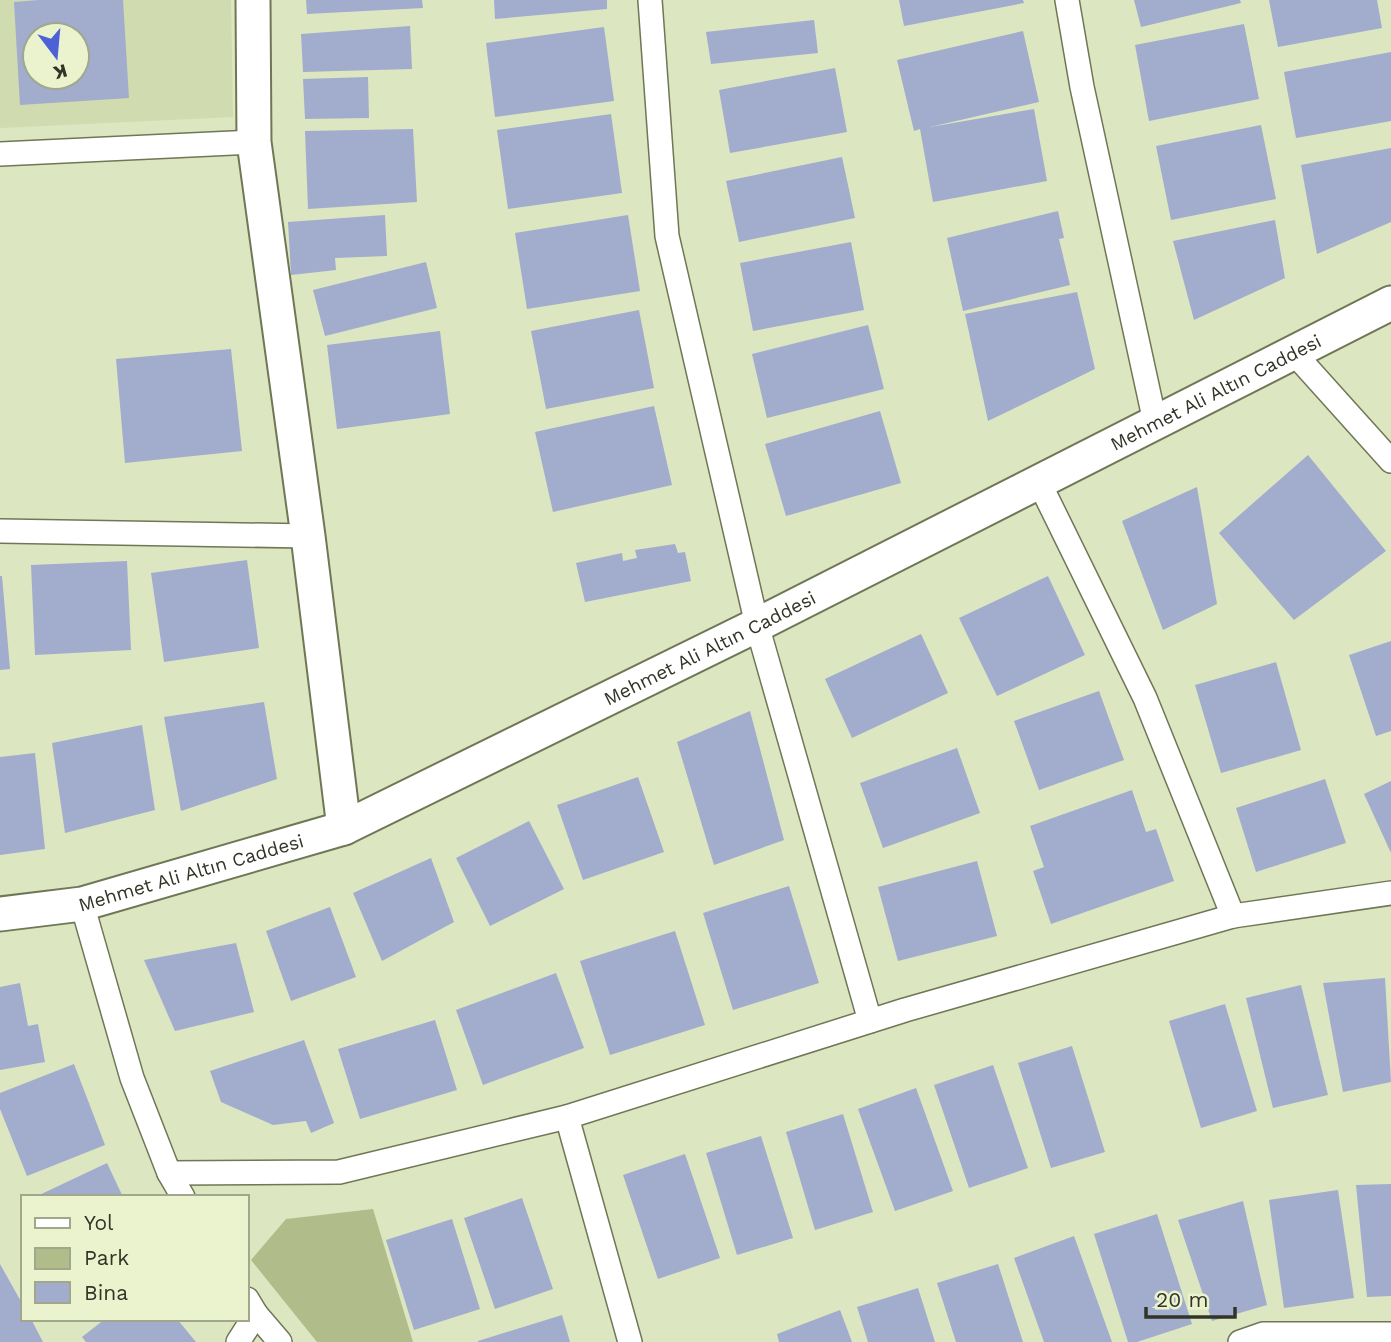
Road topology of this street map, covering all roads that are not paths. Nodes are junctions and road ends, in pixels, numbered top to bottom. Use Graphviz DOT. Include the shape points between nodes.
graph roads {
  1 [pos="253,0"];
  2 [pos="650,0"];
  3 [pos="1067,0"];
  4 [pos="254,142"];
  5 [pos="0,154"];
  6 [pos="1391,303"];
  7 [pos="1293,352"];
  8 [pos="1155,422"];
  9 [pos="1391,461"];
  10 [pos="1039,482"];
  11 [pos="0,531"];
  12 [pos="308,536"];
  13 [pos="757,625"];
  14 [pos="344,828"];
  15 [pos="1391,893"];
  16 [pos="82,904"];
  17 [pos="0,914"];
  18 [pos="1233,916"];
  19 [pos="870,1021"];
  20 [pos="567,1117"];
  21 [pos="169,1173"];
  22 [pos="182,1195"];
  23 [pos="251,1307"];
  24 [pos="246,1321"];
  25 [pos="1391,1334"];
  26 [pos="238,1342"];
  27 [pos="281,1342"];
  28 [pos="630,1342"];
  29 [pos="1240,1342"];
  1 -- 4 [label="street"];
  2 -- 13 [label="street" via="667,236"];
  3 -- 8 [label="street"];
  4 -- 5 [label="street"];
  4 -- 12 [label="street"];
  6 -- 7 [label="street, Mehmet Ali Altın Caddesi"];
  7 -- 8 [label="street, Mehmet Ali Altın Caddesi"];
  7 -- 9 [label="street"];
  8 -- 10 [label="street, Mehmet Ali Altın Caddesi"];
  10 -- 13 [label="street, Mehmet Ali Altın Caddesi"];
  10 -- 18 [label="street" via="1145,698"];
  11 -- 12 [label="street"];
  12 -- 14 [label="street"];
  13 -- 14 [label="street, Mehmet Ali Altın Caddesi"];
  13 -- 19 [label="street"];
  14 -- 16 [label="street, Mehmet Ali Altın Caddesi"];
  15 -- 18 [label="street"];
  16 -- 17 [label="street, Mehmet Ali Altın Caddesi"];
  16 -- 21 [label="street" via="132,1078"];
  18 -- 19 [label="street"];
  19 -- 20 [label="street"];
  20 -- 21 [label="street" via="339,1172"];
  20 -- 28 [label="street"];
  21 -- 22 [label="street"];
  23 -- 27 [label="street"];
  24 -- 26 [label="street"];
  25 -- 29 [label="street" via="1263,1334"];
}
